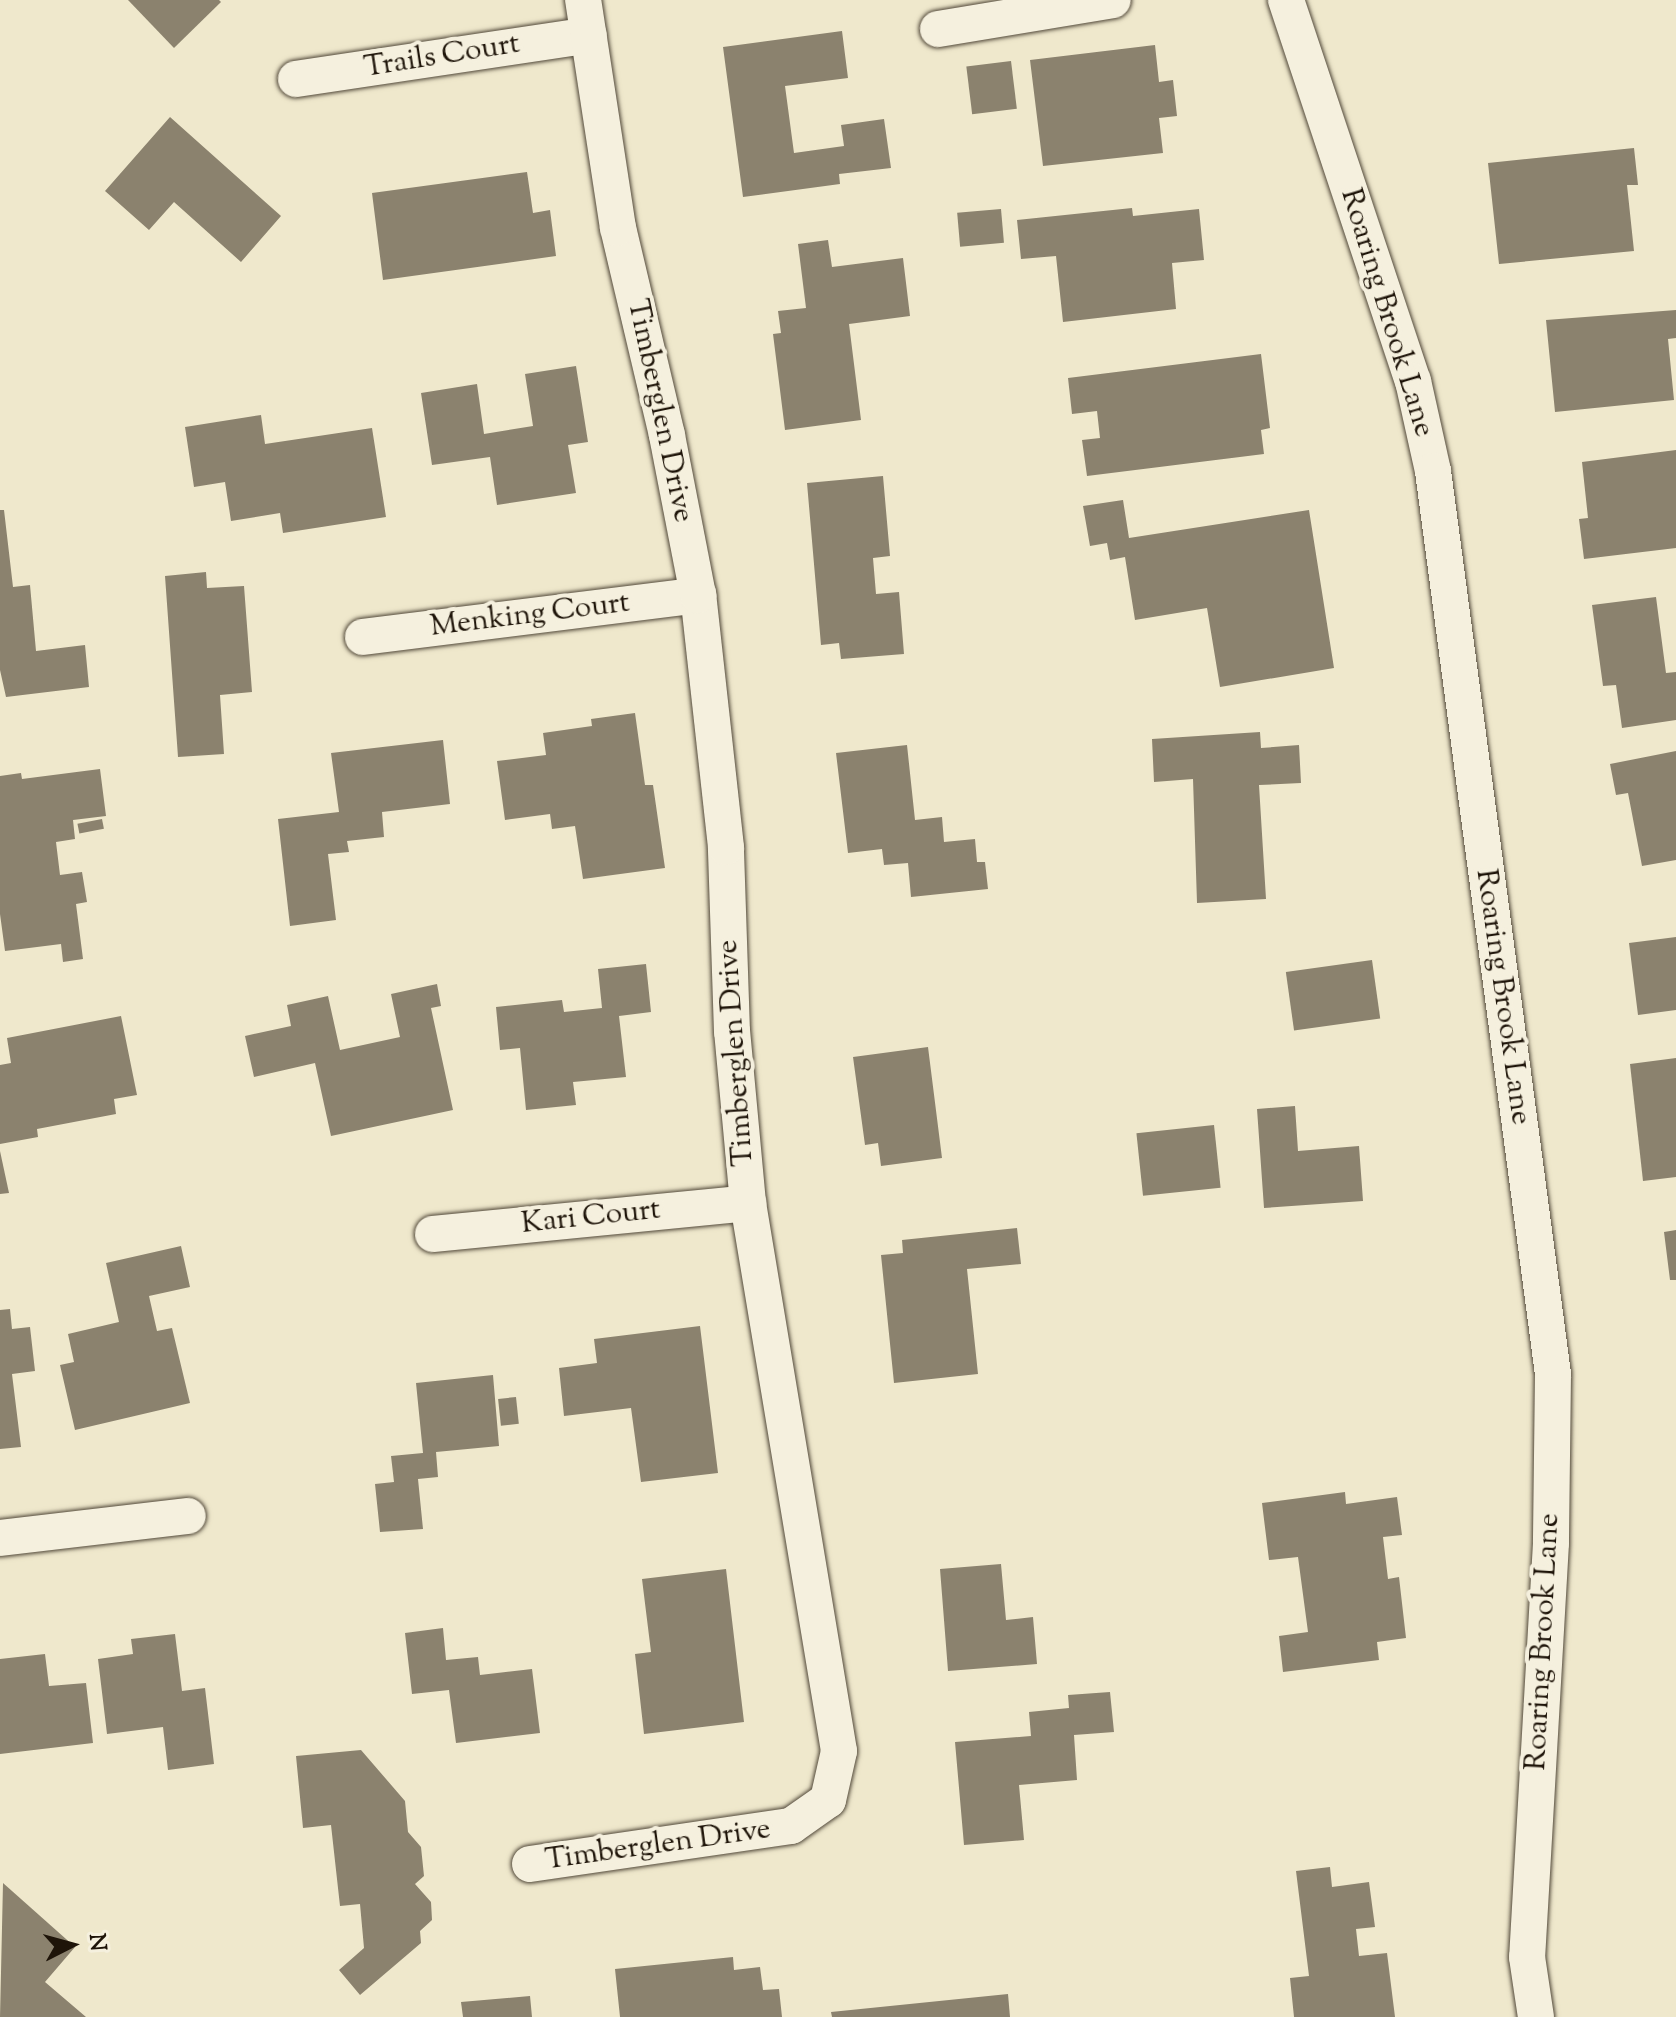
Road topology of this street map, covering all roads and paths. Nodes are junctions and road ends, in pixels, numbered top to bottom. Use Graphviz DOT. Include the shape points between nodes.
graph roads {
  1 [pos="1113,0"];
  2 [pos="1286,0"];
  3 [pos="586,17"];
  4 [pos="938,29"];
  5 [pos="296,79"];
  6 [pos="698,595"];
  7 [pos="363,637"];
  8 [pos="748,1203"];
  9 [pos="433,1234"];
  10 [pos="188,1516"];
  11 [pos="0,1538"];
  12 [pos="530,1864"];
  13 [pos="1536,2017"];
  1 -- 4 [label="street"];
  2 -- 13 [label="street, Roaring Brook Lane" via="1413,381 1433,471 1553,1374 1551,1543 1527,1957"];
  3 -- 5 [label="street, Trails Court"];
  3 -- 6 [label="street, Timberglen Drive" via="618,228"];
  6 -- 7 [label="street, Menking Court"];
  6 -- 8 [label="street, Timberglen Drive" via="726,847 732,1032"];
  8 -- 9 [label="street, Kari Court"];
  8 -- 12 [label="street, Timberglen Drive" via="839,1751 828,1800 791,1826"];
  10 -- 11 [label="street"];
}
